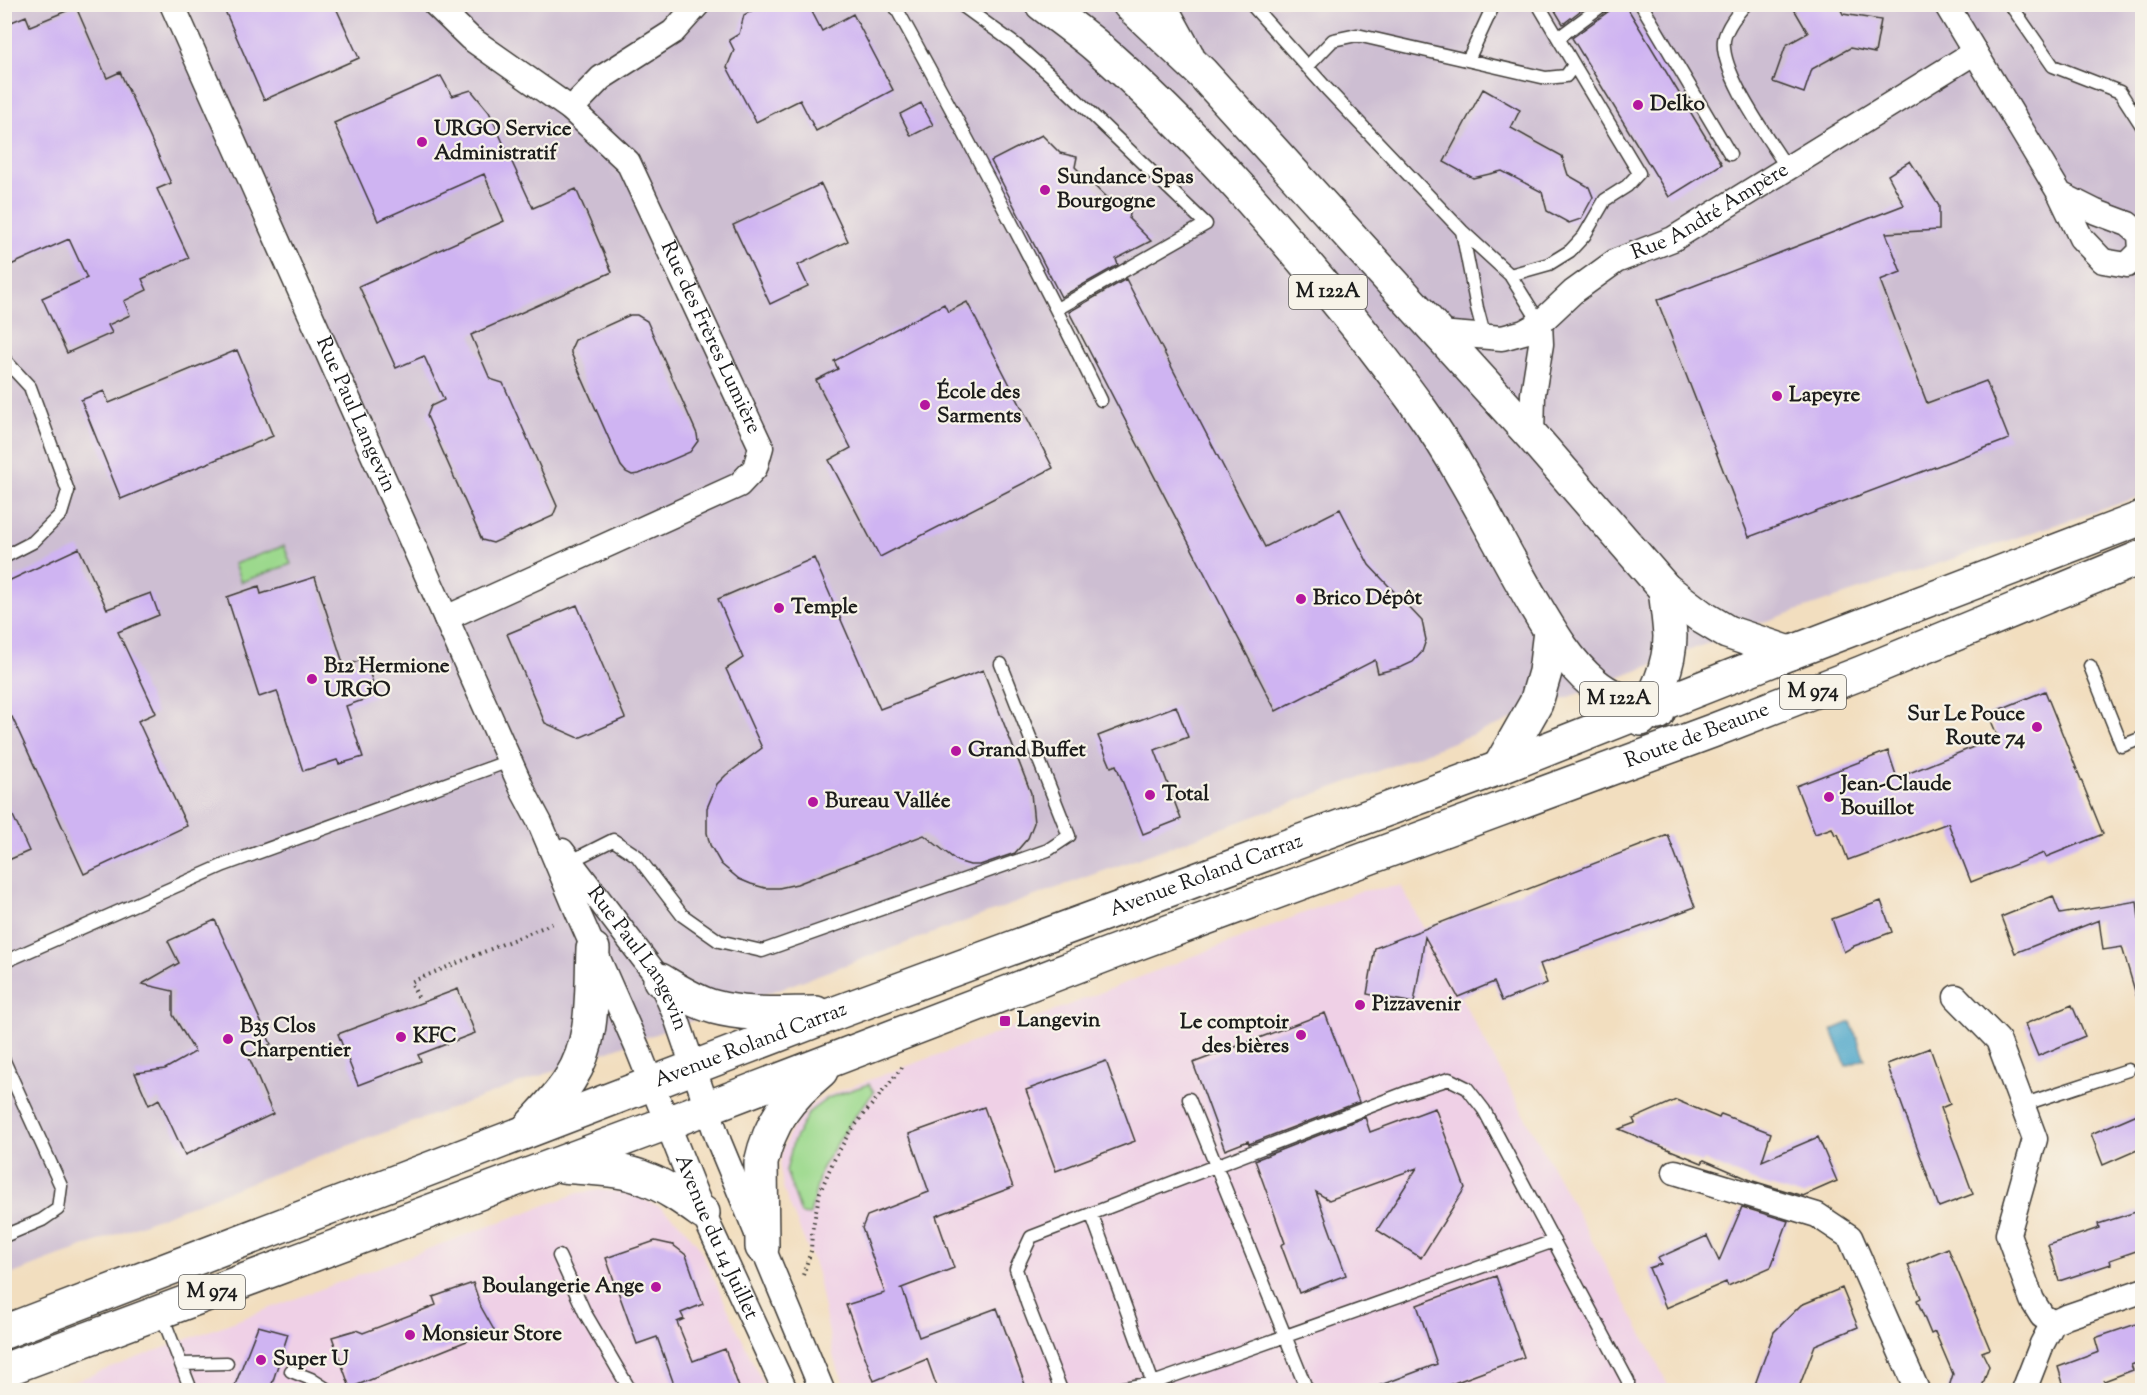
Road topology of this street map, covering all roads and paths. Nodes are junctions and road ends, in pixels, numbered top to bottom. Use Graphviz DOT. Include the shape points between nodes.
graph roads {
  1 [pos="172,4"];
  2 [pos="435,4"];
  3 [pos="698,4"];
  4 [pos="894,4"];
  5 [pos="960,4"];
  6 [pos="1042,4"];
  7 [pos="1129,4"];
  8 [pos="1164,4"];
  9 [pos="1251,4"];
  10 [pos="1494,4"];
  11 [pos="1538,4"];
  12 [pos="1604,4"];
  13 [pos="1641,4"];
  14 [pos="1746,4"];
  15 [pos="1946,4"];
  16 [pos="2010,4"];
  17 [pos="1558,38"];
  18 [pos="1975,52"];
  19 [pos="1468,60"];
  20 [pos="1574,64"];
  21 [pos="1307,67"];
  22 [pos="1202,73"];
  23 [pos="572,109"];
  24 [pos="2142,126"];
  25 [pos="1730,154"];
  26 [pos="1787,168"];
  27 [pos="2060,194"];
  28 [pos="1461,231"];
  29 [pos="2142,251"];
  30 [pos="1510,275"];
  31 [pos="1057,309"];
  32 [pos="1540,324"];
  33 [pos="1439,333"];
  34 [pos="1485,338"];
  35 [pos="4,359"];
  36 [pos="1101,400"];
  37 [pos="1532,436"];
  38 [pos="2142,518"];
  39 [pos="4,557"];
  40 [pos="2142,558"];
  41 [pos="1665,589"];
  42 [pos="446,618"];
  43 [pos="1550,631"];
  44 [pos="1790,653"];
  45 [pos="1000,664"];
  46 [pos="2090,666"];
  47 [pos="1647,709"];
  48 [pos="1712,731"];
  49 [pos="2142,738"];
  50 [pos="509,761"];
  51 [pos="1615,766"];
  52 [pos="1499,768"];
  53 [pos="540,823"];
  54 [pos="1414,841"];
  55 [pos="569,862"];
  56 [pos="578,913"];
  57 [pos="593,949"];
  58 [pos="4,962"];
  59 [pos="660,980"];
  60 [pos="1956,997"];
  61 [pos="418,998"];
  62 [pos="833,1014"];
  63 [pos="922,1026"];
  64 [pos="834,1060"];
  65 [pos="4,1061"];
  66 [pos="692,1067"];
  67 [pos="2128,1070"];
  68 [pos="651,1083"];
  69 [pos="1189,1099"];
  70 [pos="2022,1105"];
  71 [pos="706,1108"];
  72 [pos="667,1123"];
  73 [pos="527,1130"];
  74 [pos="555,1165"];
  75 [pos="1216,1166"];
  76 [pos="1675,1172"];
  77 [pos="703,1213"];
  78 [pos="1092,1215"];
  79 [pos="4,1236"];
  80 [pos="1554,1241"];
  81 [pos="762,1247"];
  82 [pos="559,1256"];
  83 [pos="2142,1291"];
  84 [pos="160,1312"];
  85 [pos="791,1316"];
  86 [pos="2053,1323"];
  87 [pos="4,1332"];
  88 [pos="1287,1337"];
  89 [pos="227,1363"];
  90 [pos="181,1364"];
  91 [pos="4,1370"];
  92 [pos="291,1371"];
  93 [pos="1154,1387"];
  94 [pos="191,1390"];
  95 [pos="328,1390"];
  96 [pos="630,1390"];
  97 [pos="785,1390"];
  98 [pos="822,1390"];
  99 [pos="1061,1390"];
  100 [pos="1112,1390"];
  101 [pos="1307,1390"];
  102 [pos="1628,1390"];
  103 [pos="1917,1390"];
  104 [pos="2024,1390"];
  1 -- 42 [label="street, Rue Paul Langevin"];
  2 -- 23 [label="street, Rue des Frères Lumière" via="470,38"];
  3 -- 23 [label="street" via="673,32 601,78"];
  4 -- 31 [label="lane"];
  5 -- 31 [label="lane" via="1055,79 1206,224"];
  6 -- 43 [label="main road, M 122A" via="1095,45 1172,118 1240,190 1367,339 1419,407 1460,470"];
  7 -- 22 [label="main road, M 122A"];
  8 -- 22 [label="street"];
  9 -- 21 [label="lane"];
  10 -- 19 [label="lane"];
  11 -- 17 [label="lane"];
  12 -- 17 [label="lane"];
  13 -- 25 [label="lane"];
  14 -- 26 [label="lane" via="1738,11 1724,39 1726,62"];
  15 -- 18 [label="street"];
  16 -- 24 [label="lane" via="2053,66 2120,92"];
  17 -- 20 [label="lane"];
  18 -- 26 [label="street, Rue André Ampère"];
  18 -- 27 [label="street"];
  19 -- 20 [label="lane" via="1546,78 1566,76"];
  19 -- 21 [label="lane" via="1357,34 1333,40"];
  20 -- 30 [label="lane" via="1639,173 1605,200 1584,236 1570,251 1549,264"];
  21 -- 28 [label="lane"];
  22 -- 33 [label="main road, M 122A"];
  23 -- 42 [label="street, Rue des Frères Lumière" via="628,162 761,447 755,468 739,485"];
  26 -- 32 [label="street, Rue André Ampère" via="1673,239 1616,261 1573,292"];
  27 -- 29 [label="street" via="2128,224 2140,234"];
  27 -- 29 [label="street" via="2081,238 2103,261 2127,265"];
  28 -- 30 [label="lane"];
  28 -- 34 [label="lane"];
  30 -- 32 [label="lane"];
  31 -- 36 [label="lane"];
  32 -- 34 [label="street, Rue André Ampère" via="1524,333"];
  32 -- 37 [label="street"];
  33 -- 34 [label="street, Rue André Ampère"];
  33 -- 37 [label="main road, M 122A"];
  35 -- 39 [label="lane" via="30,387 68,491 61,514 33,542"];
  37 -- 41 [label="main road, M 122A"];
  38 -- 44 [label="main road, Route de Beaune / M 974"];
  40 -- 48 [label="main road, Route de Beaune / M 974"];
  41 -- 44 [label="main road, M 122A" via="1727,632"];
  41 -- 47 [label="main road, M 122A" via="1670,637 1658,690"];
  42 -- 50 [label="street, Rue Paul Langevin"];
  43 -- 47 [label="main road, M 122A" via="1600,690"];
  43 -- 52 [label="main road" via="1536,703"];
  44 -- 47 [label="main road, Route de Beaune / M 974"];
  45 -- 55 [label="lane" via="1069,836 1048,850 762,951 719,941 682,915 637,856 614,840"];
  46 -- 49 [label="lane" via="2122,746"];
  47 -- 48 [label="main road, M 122A"];
  47 -- 51 [label="main road, M 122A"];
  47 -- 52 [label="main road, Route de Beaune / M 974"];
  48 -- 51 [label="main road, Route de Beaune / M 974"];
  50 -- 53 [label="street, Rue Paul Langevin"];
  50 -- 58 [label="lane" via="224,865"];
  51 -- 54 [label="main road, Route de Beaune / M 974"];
  52 -- 62 [label="main road, Avenue Roland Carraz"];
  53 -- 55 [label="street, Rue Paul Langevin"];
  53 -- 56 [label="street, Rue Paul Langevin"];
  54 -- 63 [label="main road, Avenue Roland Carraz"];
  55 -- 59 [label="street, Rue Paul Langevin"];
  56 -- 57 [label="street, Rue Paul Langevin"];
  56 -- 61 [label="path" via="411,982"];
  57 -- 68 [label="street, Rue Paul Langevin"];
  57 -- 73 [label="main road" via="590,1029 583,1052 570,1079"];
  59 -- 62 [label="main road" via="713,1007 747,1012"];
  59 -- 66 [label="street, Rue Paul Langevin"];
  60 -- 70 [label="street" via="1998,1040"];
  62 -- 66 [label="main road, Avenue Roland Carraz"];
  63 -- 64 [label="main road, Avenue Roland Carraz"];
  63 -- 85 [label="path" via="902,1069 849,1133 820,1192 811,1251"];
  64 -- 71 [label="main road, Avenue Roland Carraz"];
  64 -- 81 [label="main road" via="796,1093 770,1133 761,1162"];
  65 -- 79 [label="lane" via="61,1186 58,1209"];
  66 -- 68 [label="main road, Avenue Roland Carraz"];
  66 -- 71 [label="street, Rue Paul Langevin"];
  67 -- 70 [label="lane"];
  68 -- 72 [label="street, Avenue du 14 Juillet"];
  68 -- 73 [label="main road, Avenue Roland Carraz / M 974"];
  69 -- 75 [label="lane"];
  70 -- 86 [label="street" via="2035,1139 2008,1234 2032,1300 2042,1316"];
  71 -- 72 [label="main road, Avenue Roland Carraz / M 974"];
  71 -- 81 [label="street, Avenue du 14 Juillet"];
  72 -- 74 [label="main road, Avenue Roland Carraz / M 974"];
  72 -- 77 [label="street, Avenue du 14 Juillet"];
  73 -- 87 [label="main road, Avenue Roland Carraz / M 974"];
  74 -- 77 [label="main road" via="645,1178"];
  74 -- 84 [label="main road, Avenue Roland Carraz / M 974"];
  75 -- 78 [label="lane"];
  75 -- 80 [label="lane" via="1449,1079 1467,1088 1484,1110"];
  75 -- 88 [label="lane"];
  76 -- 103 [label="street" via="1817,1215 1851,1237"];
  77 -- 97 [label="street, Avenue du 14 Juillet"];
  78 -- 93 [label="lane"];
  78 -- 99 [label="lane" via="1031,1237 1016,1269"];
  80 -- 88 [label="lane"];
  80 -- 102 [label="lane" via="1628,1381"];
  81 -- 85 [label="street, Avenue du 14 Juillet"];
  82 -- 96 [label="lane" via="585,1313"];
  83 -- 86 [label="street"];
  84 -- 90 [label="lane"];
  84 -- 91 [label="main road, Avenue Roland Carraz / M 974"];
  85 -- 98 [label="street, Avenue du 14 Juillet"];
  86 -- 104 [label="street"];
  88 -- 93 [label="lane"];
  88 -- 101 [label="lane"];
  89 -- 90 [label="lane"];
  90 -- 94 [label="lane"];
  92 -- 95 [label="lane"];
  93 -- 100 [label="lane"];
}
